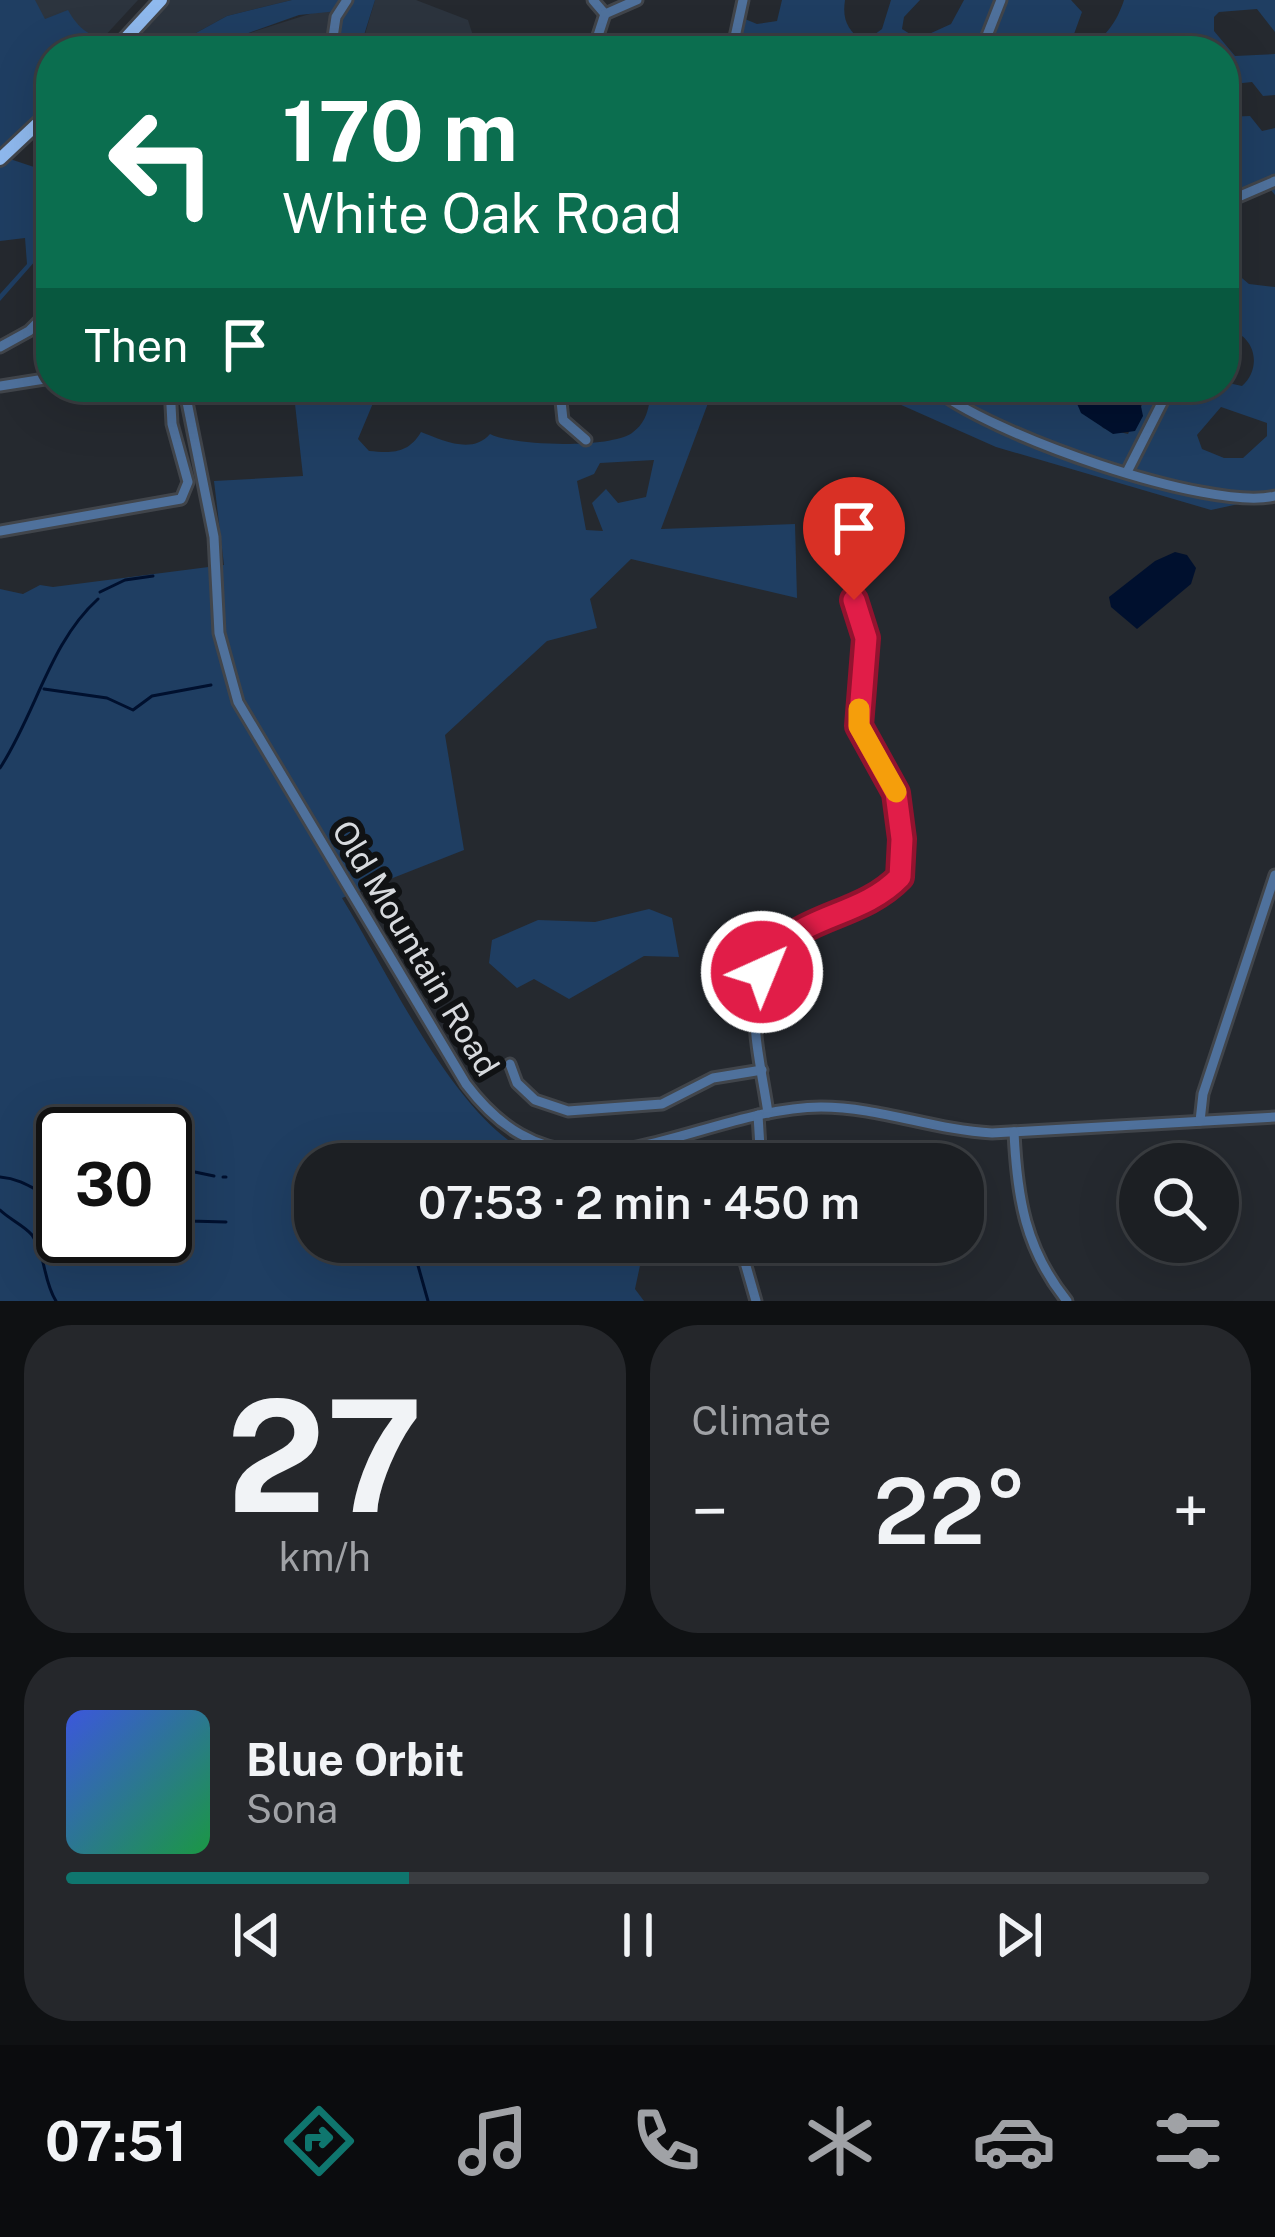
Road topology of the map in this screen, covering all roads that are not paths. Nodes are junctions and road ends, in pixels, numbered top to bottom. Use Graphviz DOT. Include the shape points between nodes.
graph roads {
  1 [pos="160,0"];
  2 [pos="347,0"];
  3 [pos="593,0"];
  4 [pos="637,0"];
  5 [pos="743,0"];
  6 [pos="1001,0"];
  7 [pos="604,14"];
  8 [pos="131,36"];
  9 [pos="333,36"];
  10 [pos="598,36"];
  11 [pos="735,36"];
  12 [pos="986,36"];
  13 [pos="36,125"];
  14 [pos="0,159"];
  15 [pos="1275,181"];
  16 [pos="1239,197"];
  17 [pos="36,324"];
  18 [pos="0,347"];
  19 [pos="36,380"];
  20 [pos="0,386"];
  21 [pos="171,402"];
  22 [pos="187,402"];
  23 [pos="561,402"];
  24 [pos="957,402"];
  25 [pos="1162,402"];
  26 [pos="586,440"];
  27 [pos="1128,470"];
  28 [pos="1275,496"];
  29 [pos="0,531"];
  30 [pos="854,600"];
  31 [pos="1275,875"];
  32 [pos="510,1064"];
  33 [pos="762,1070"];
  34 [pos="763,1114"];
  35 [pos="1275,1118"];
  36 [pos="1200,1121"];
  37 [pos="1014,1132"];
  38 [pos="762,1143"];
  39 [pos="745,1263"];
  40 [pos="756,1301"];
  41 [pos="1067,1301"];
  1 -- 8 [label="main road"];
  2 -- 9 [label="street"];
  3 -- 7 [label="street"];
  4 -- 7 [label="street"];
  5 -- 11 [label="street"];
  6 -- 12 [label="street"];
  7 -- 10 [label="street"];
  13 -- 14 [label="main road"];
  15 -- 16 [label="street"];
  17 -- 18 [label="street"];
  19 -- 20 [label="street"];
  21 -- 29 [label="street" via="188,482 181,499"];
  22 -- 34 [label="street, Old Mountain Road" via="214,537 219,634 238,702 480,1103 523,1138 582,1154"];
  23 -- 26 [label="street" via="563,420"];
  24 -- 27 [label="street" via="1002,430"];
  25 -- 27 [label="street"];
  27 -- 28 [label="street" via="1224,499"];
  30 -- 33 [label="street" via="866,638 859,726 896,793 900,877 878,900 820,920 771,952 752,1002"];
  31 -- 36 [label="street"];
  32 -- 33 [label="street" via="535,1100 568,1111 662,1103 712,1078"];
  33 -- 34 [label="street"];
  34 -- 37 [label="street, Old Mountain Road" via="840,1108 958,1131"];
  34 -- 38 [label="street"];
  35 -- 36 [label="street, Old Mountain Road"];
  36 -- 37 [label="street, Old Mountain Road"];
  37 -- 41 [label="street" via="1022,1219 1038,1262"];
  39 -- 40 [label="street"];
}
